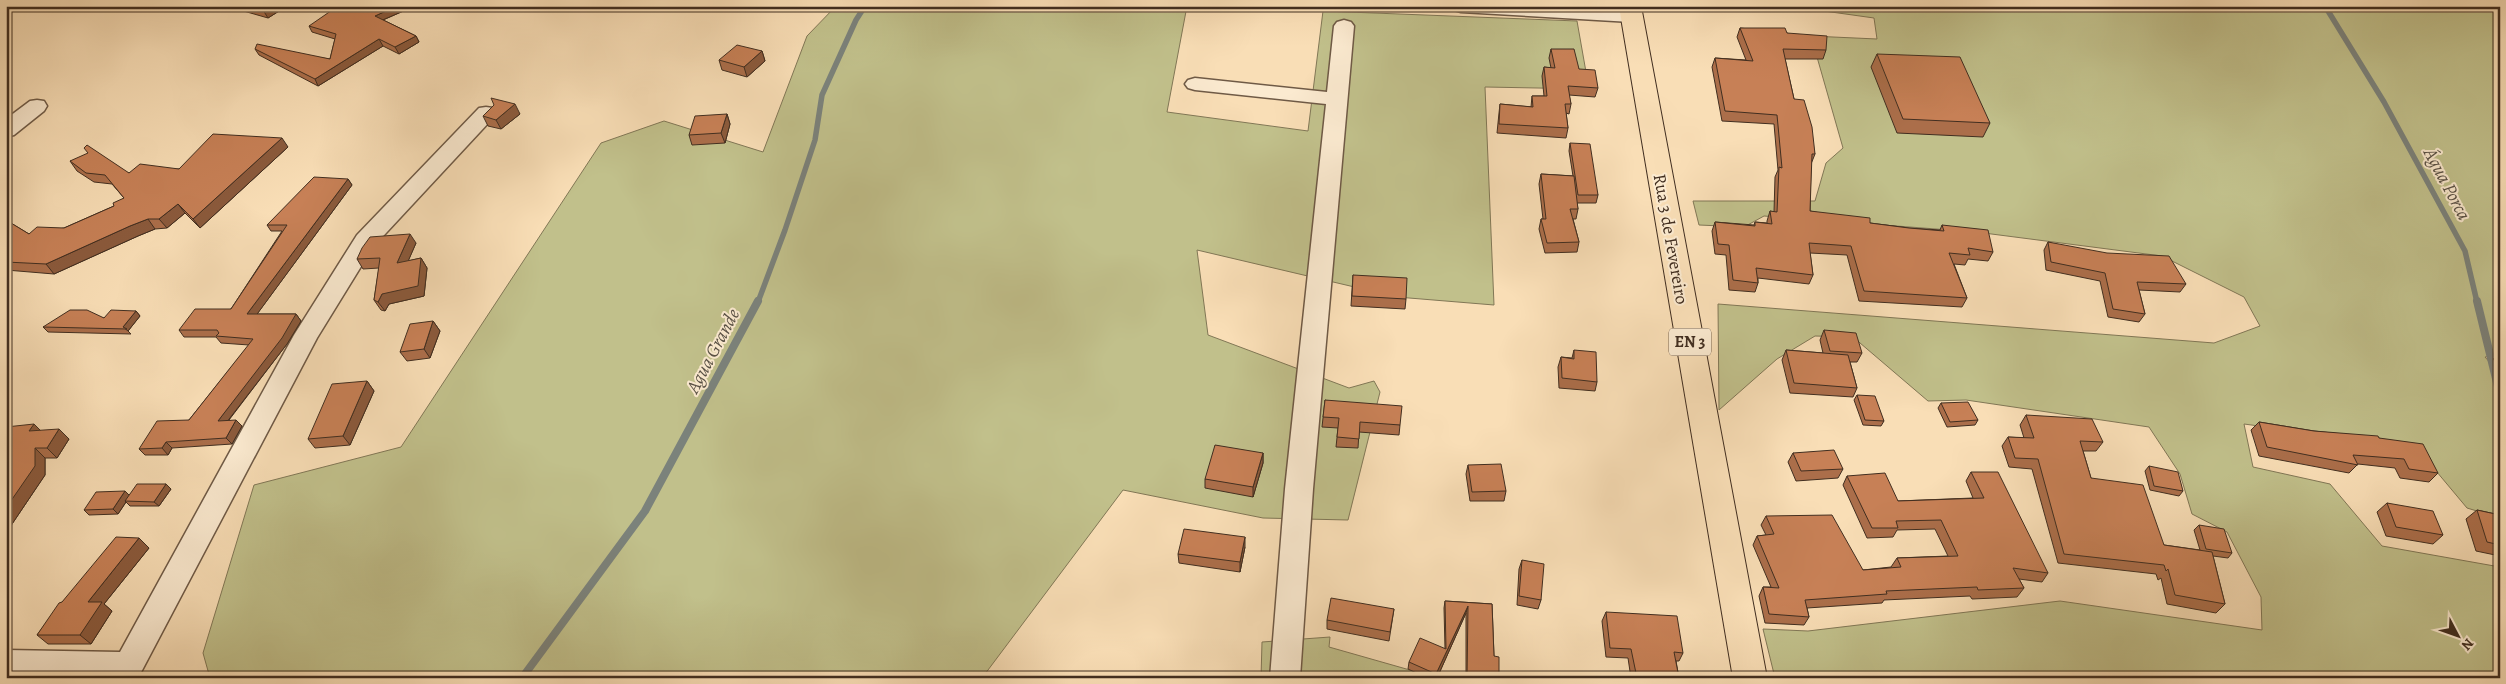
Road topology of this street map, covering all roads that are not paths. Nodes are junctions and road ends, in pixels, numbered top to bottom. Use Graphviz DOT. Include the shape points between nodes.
graph roads {
  1 [pos="1461,6"];
  2 [pos="1630,11"];
  3 [pos="1344,26"];
  4 [pos="1195,84"];
  5 [pos="1337,99"];
  6 [pos="37,106"];
  7 [pos="486,113"];
  8 [pos="6,130"];
  9 [pos="6,664"];
  10 [pos="125,672"];
  11 [pos="1285,678"];
  12 [pos="1750,678"];
  1 -- 2 [label="street"];
  2 -- 12 [label="main road, Rua 3 de Fevereiro / EN 3"];
  3 -- 5 [label="street"];
  4 -- 5 [label="street"];
  5 -- 11 [label="street" via="1299,489"];
  6 -- 8 [label="street"];
  7 -- 10 [label="street" via="365,241 306,335"];
  9 -- 10 [label="street"];
}
